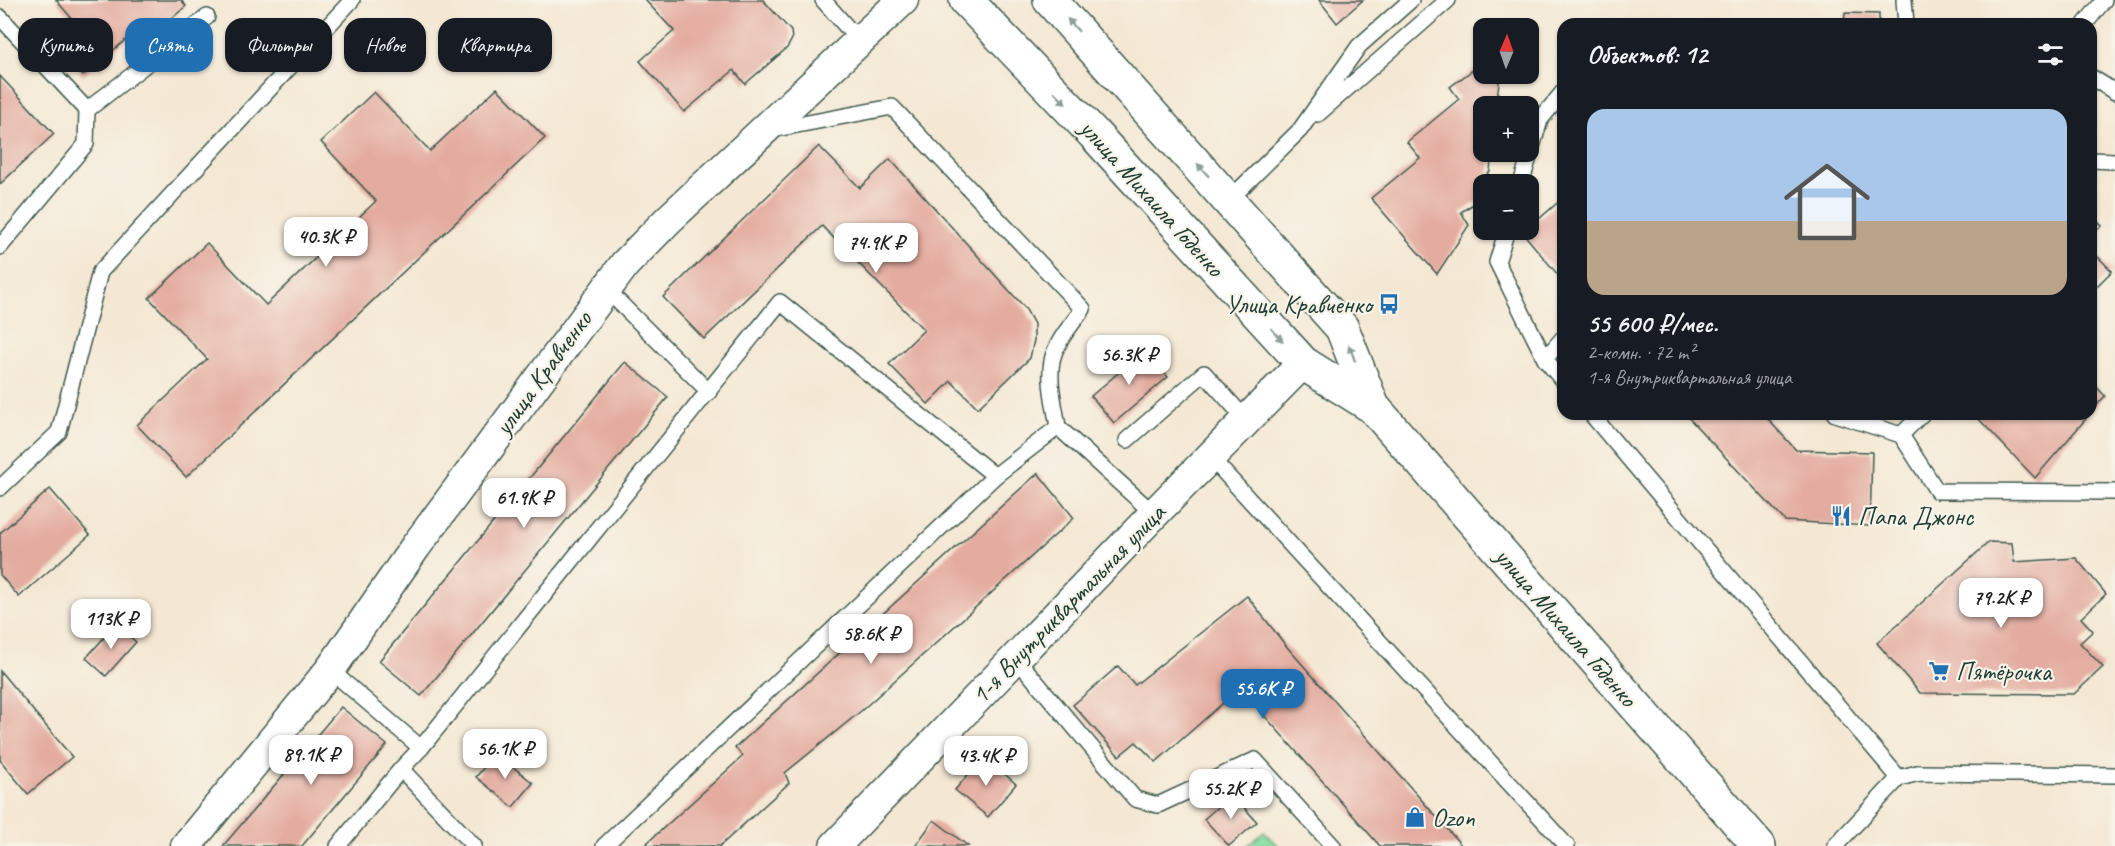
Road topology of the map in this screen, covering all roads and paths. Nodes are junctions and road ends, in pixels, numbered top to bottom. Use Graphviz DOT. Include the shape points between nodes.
graph roads {
  1 [pos="352,0"];
  2 [pos="823,0"];
  3 [pos="903,0"];
  4 [pos="966,0"];
  5 [pos="1050,0"];
  6 [pos="1410,0"];
  7 [pos="1448,0"];
  8 [pos="1904,0"];
  9 [pos="2104,0"];
  10 [pos="0,16"];
  11 [pos="207,17"];
  12 [pos="1906,18"];
  13 [pos="2090,18"];
  14 [pos="860,42"];
  15 [pos="2097,81"];
  16 [pos="2115,92"];
  17 [pos="1557,99"];
  18 [pos="87,110"];
  19 [pos="1300,130"];
  20 [pos="761,132"];
  21 [pos="2097,160"];
  22 [pos="2115,161"];
  23 [pos="1524,174"];
  24 [pos="1229,200"];
  25 [pos="1504,240"];
  26 [pos="1,244"];
  27 [pos="605,288"];
  28 [pos="1557,345"];
  29 [pos="1545,359"];
  30 [pos="1303,363"];
  31 [pos="1557,374"];
  32 [pos="708,392"];
  33 [pos="1373,407"];
  34 [pos="1596,420"];
  35 [pos="1854,420"];
  36 [pos="1916,420"];
  37 [pos="1247,421"];
  38 [pos="1058,427"];
  39 [pos="1901,435"];
  40 [pos="1127,440"];
  41 [pos="1211,458"];
  42 [pos="995,476"];
  43 [pos="0,488"];
  44 [pos="2115,492"];
  45 [pos="1154,514"];
  46 [pos="1016,658"];
  47 [pos="330,670"];
  48 [pos="421,748"];
  49 [pos="401,769"];
  50 [pos="2115,775"];
  51 [pos="1899,778"];
  52 [pos="186,846"];
  53 [pos="338,846"];
  54 [pos="474,846"];
  55 [pos="604,846"];
  56 [pos="835,846"];
  57 [pos="1333,846"];
  58 [pos="1567,846"];
  59 [pos="1759,846"];
  60 [pos="1835,846"];
  1 -- 43 [label="lane" via="100,272 59,432"];
  2 -- 14 [label="lane"];
  3 -- 14 [label="street, улица Кравченко"];
  4 -- 30 [label="main road, улица Михаила Годенко, one-way"];
  24 -- 5 [label="main road, улица Михаила Годенко, one-way"];
  6 -- 19 [label="lane" via="1359,46"];
  7 -- 19 [label="lane"];
  8 -- 12 [label="lane"];
  9 -- 13 [label="lane"];
  10 -- 18 [label="lane"];
  11 -- 18 [label="lane"];
  14 -- 20 [label="street, улица Кравченко"];
  15 -- 16 [label="lane"];
  17 -- 23 [label="lane" via="1540,120"];
  18 -- 26 [label="lane" via="86,144"];
  19 -- 24 [label="lane"];
  20 -- 27 [label="street, улица Кравченко" via="668,220"];
  20 -- 38 [label="lane" via="892,107 1083,309 1052,361"];
  21 -- 22 [label="lane"];
  33 -- 24 [label="main road, улица Михаила Годенко, one-way" via="1342,328"];
  25 -- 29 [label="lane" via="1497,262"];
  27 -- 32 [label="lane"];
  27 -- 47 [label="street, улица Кравченко"];
  28 -- 29 [label="lane"];
  29 -- 31 [label="lane"];
  30 -- 33 [label="main road, улица Михаила Годенко"];
  30 -- 37 [label="street, 1-я Внутриквартальная улица"];
  32 -- 42 [label="lane" via="780,302"];
  32 -- 48 [label="lane"];
  33 -- 59 [label="main road, улица Михаила Годенко"];
  34 -- 51 [label="lane"];
  35 -- 39 [label="lane"];
  36 -- 39 [label="lane"];
  37 -- 40 [label="lane" via="1204,373"];
  37 -- 41 [label="street, 1-я Внутриквартальная улица"];
  38 -- 42 [label="lane"];
  38 -- 45 [label="lane"];
  39 -- 44 [label="lane" via="1937,491"];
  41 -- 45 [label="street, 1-я Внутриквартальная улица"];
  41 -- 58 [label="lane"];
  42 -- 55 [label="lane"];
  45 -- 46 [label="street, 1-я Внутриквартальная улица"];
  46 -- 56 [label="street, 1-я Внутриквартальная улица"];
  46 -- 57 [label="lane" via="1135,799 1158,805 1255,760"];
  47 -- 48 [label="lane"];
  47 -- 52 [label="street, улица Кравченко"];
  48 -- 49 [label="lane"];
  49 -- 53 [label="lane"];
  49 -- 54 [label="lane"];
  50 -- 51 [label="lane" via="1918,773"];
  51 -- 60 [label="lane"];
}
